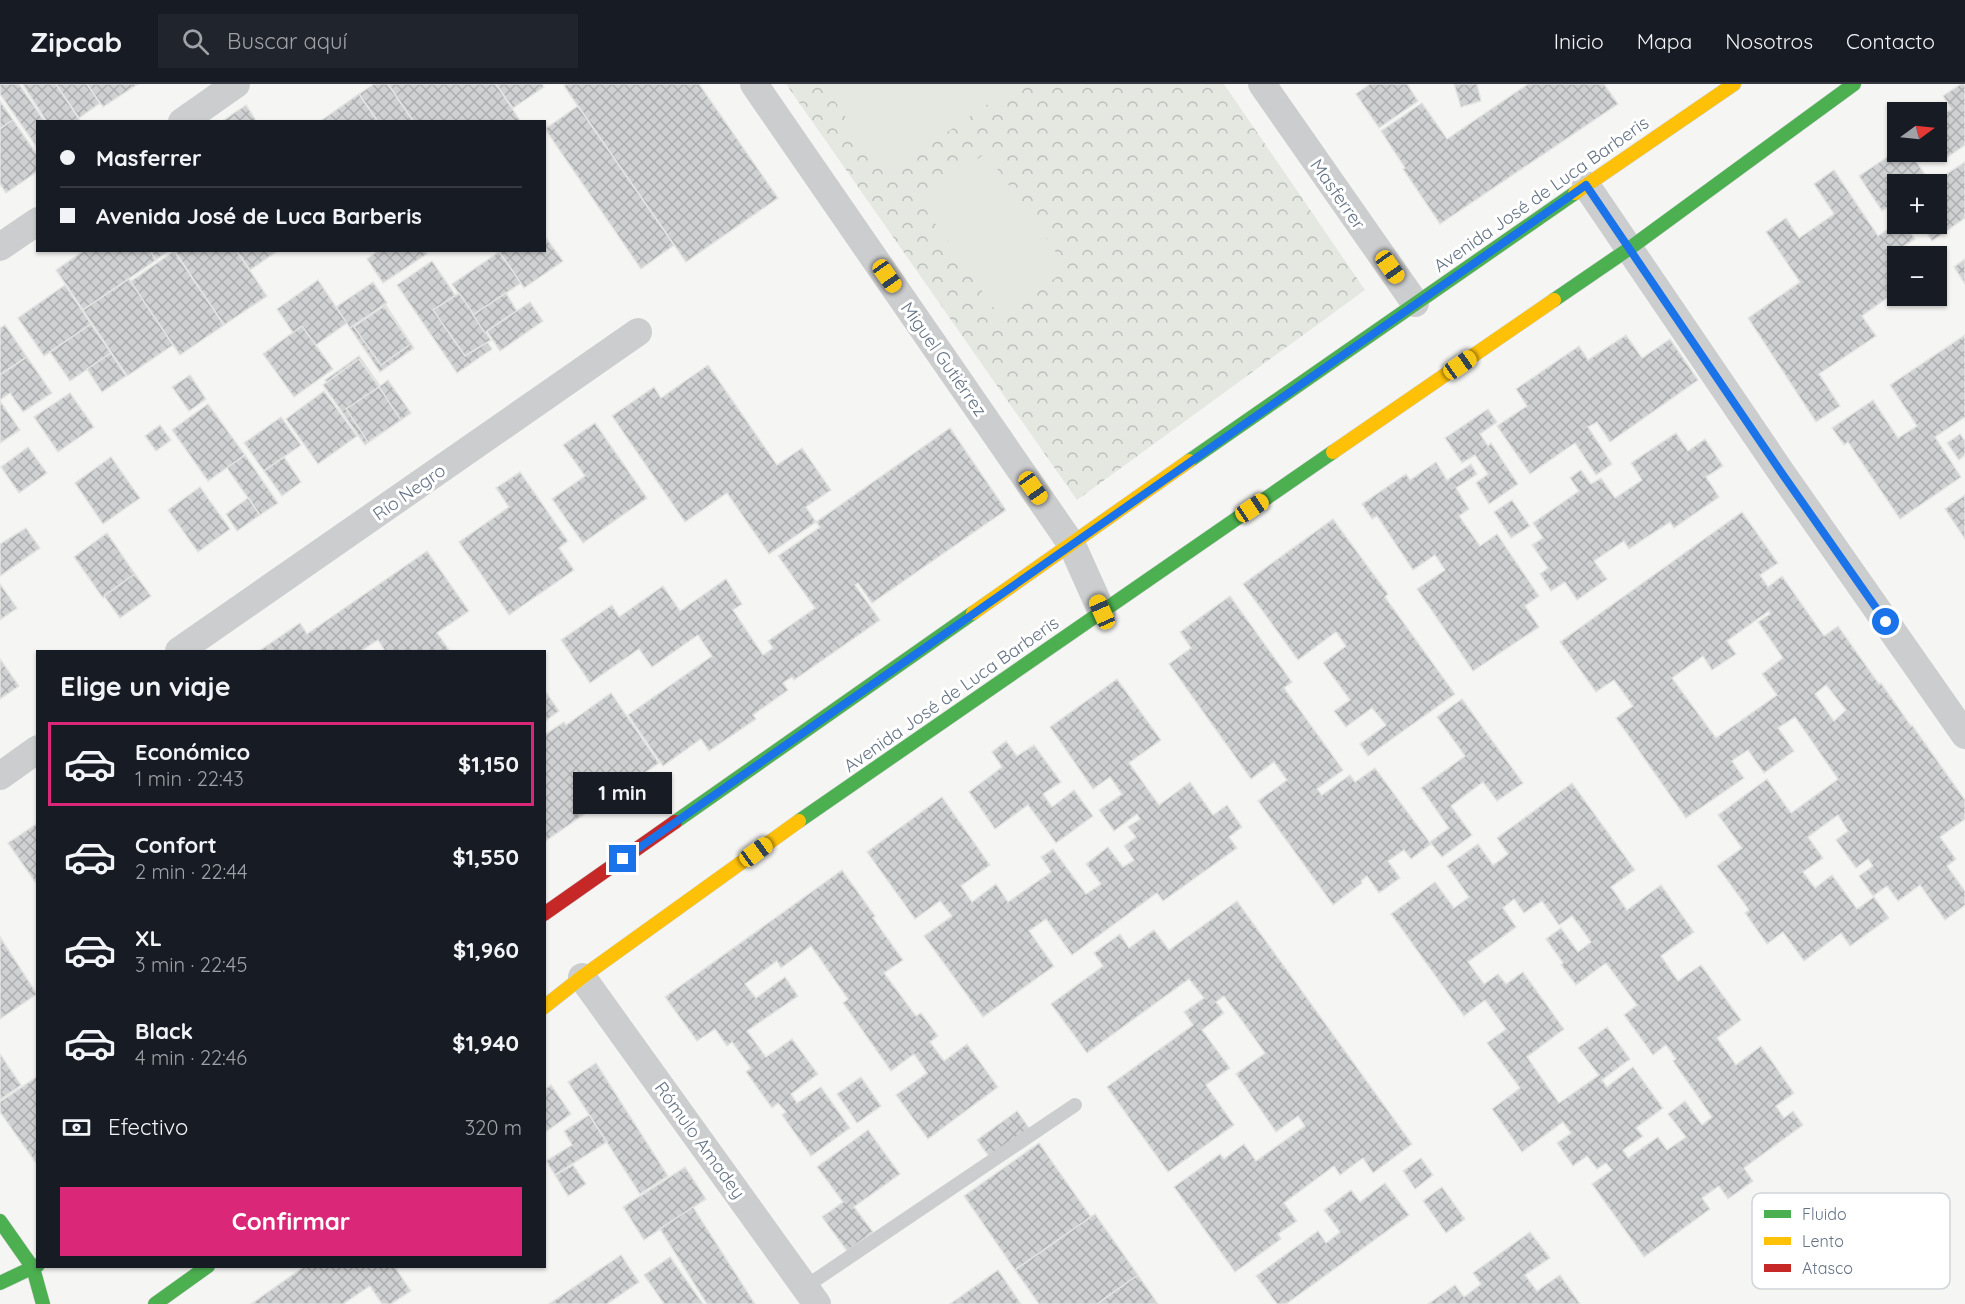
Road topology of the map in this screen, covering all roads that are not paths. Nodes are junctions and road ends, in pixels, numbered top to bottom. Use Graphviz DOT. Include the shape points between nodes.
graph roads {
  1 [pos="236,84"];
  2 [pos="754,84"];
  3 [pos="1262,84"];
  4 [pos="1734,84"];
  5 [pos="1854,84"];
  6 [pos="185,120"];
  7 [pos="1586,185"];
  8 [pos="36,222"];
  9 [pos="0,247"];
  10 [pos="1630,248"];
  11 [pos="1415,303"];
  12 [pos="638,333"];
  13 [pos="1072,545"];
  14 [pos="1102,612"];
  15 [pos="180,650"];
  16 [pos="1965,735"];
  17 [pos="36,751"];
  18 [pos="0,776"];
  19 [pos="546,913"];
  20 [pos="582,977"];
  21 [pos="546,1005"];
  22 [pos="1075,1105"];
  23 [pos="0,1221"];
  24 [pos="35,1266"];
  25 [pos="205,1268"];
  26 [pos="0,1283"];
  27 [pos="811,1295"];
  28 [pos="43,1304"];
  29 [pos="155,1304"];
  1 -- 6 [label="street"];
  2 -- 13 [label="street, Miguel Gutiérrez"];
  3 -- 11 [label="street, Masferrer"];
  4 -- 7 [label="main road, Avenida José de Luca Barberis"];
  5 -- 10 [label="main road, Avenida José de Luca Barberis"];
  7 -- 10 [label="street"];
  7 -- 11 [label="main road, Avenida José de Luca Barberis"];
  8 -- 9 [label="street"];
  10 -- 14 [label="main road, Avenida José de Luca Barberis"];
  10 -- 16 [label="street"];
  11 -- 13 [label="main road, Avenida José de Luca Barberis"];
  12 -- 15 [label="street, Río Negro"];
  13 -- 14 [label="street, Miguel Gutiérrez"];
  13 -- 19 [label="main road, Avenida José de Luca Barberis"];
  14 -- 20 [label="main road, Avenida José de Luca Barberis" via="814,810"];
  17 -- 18 [label="street"];
  20 -- 21 [label="main road, Avenida José de Luca Barberis"];
  20 -- 27 [label="street, Rómulo Amadey"];
  22 -- 27 [label="lane"];
  23 -- 24 [label="main road"];
  24 -- 26 [label="main road"];
  24 -- 28 [label="main road"];
  25 -- 29 [label="main road"];
}
